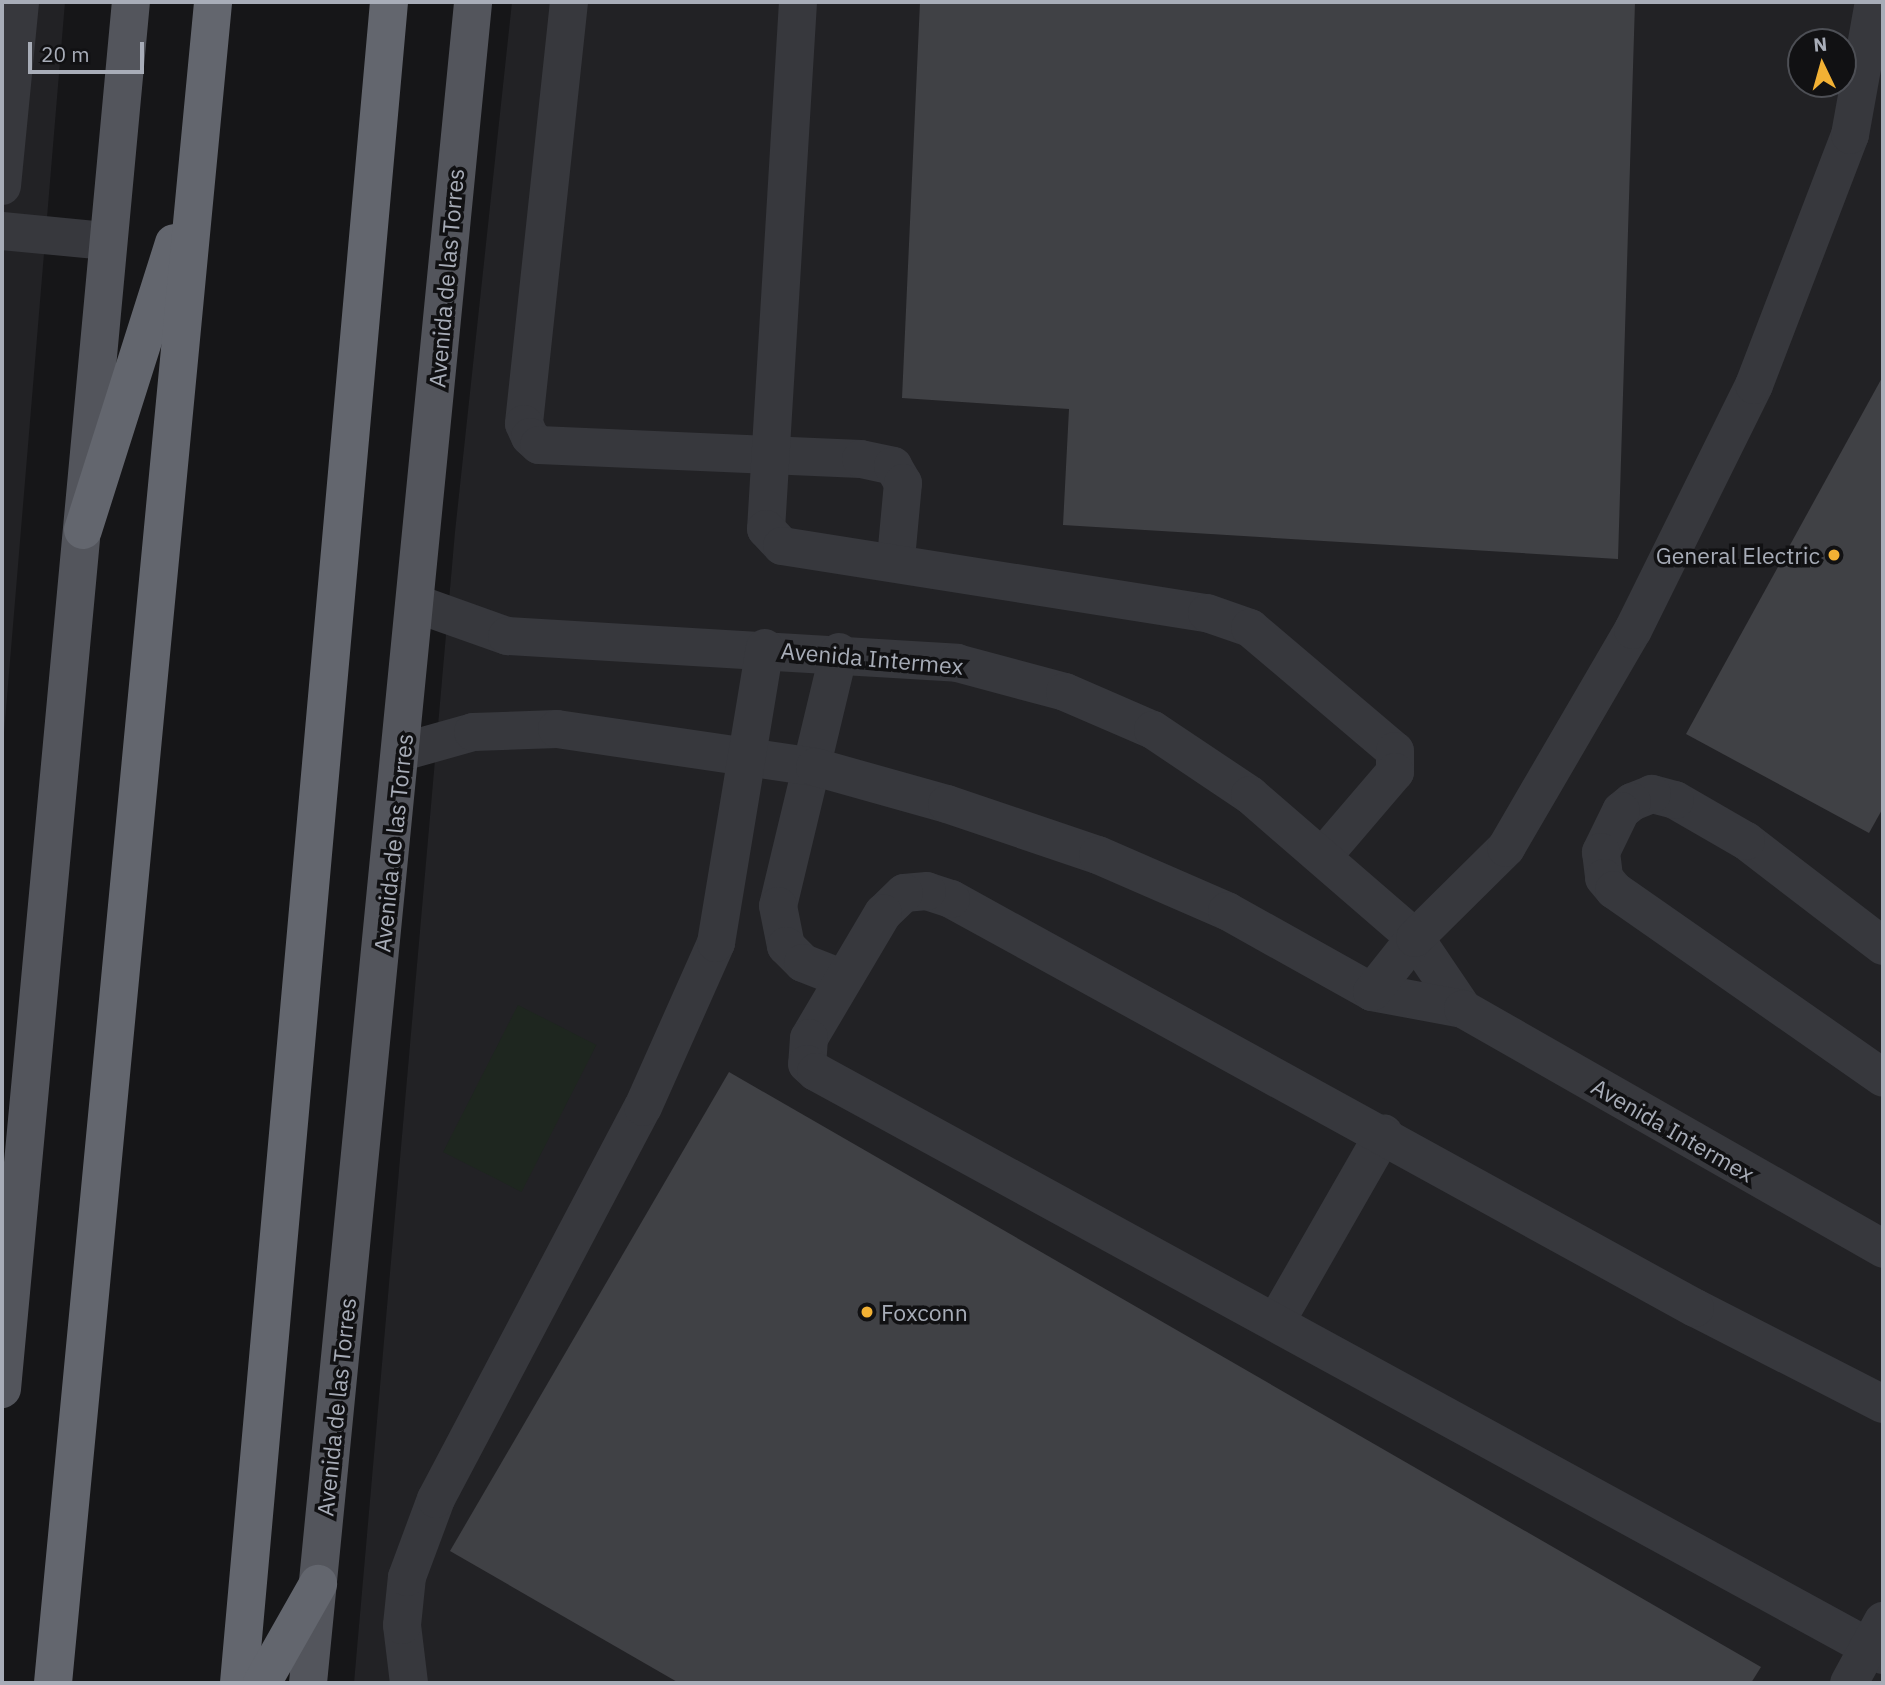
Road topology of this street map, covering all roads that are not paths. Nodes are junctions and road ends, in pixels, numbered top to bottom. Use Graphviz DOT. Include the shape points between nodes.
graph roads {
  1 [pos="20,2"];
  2 [pos="131,2"];
  3 [pos="213,2"];
  4 [pos="388,2"];
  5 [pos="473,2"];
  6 [pos="569,2"];
  7 [pos="798,2"];
  8 [pos="1874,2"];
  9 [pos="197,171"];
  10 [pos="2,186"];
  11 [pos="2,231"];
  12 [pos="105,241"];
  13 [pos="767,455"];
  14 [pos="83,530"];
  15 [pos="896,559"];
  16 [pos="417,604"];
  17 [pos="765,648"];
  18 [pos="839,652"];
  19 [pos="402,752"];
  20 [pos="749,757"];
  21 [pos="815,767"];
  22 [pos="1323,856"];
  23 [pos="1415,938"];
  24 [pos="1883,946"];
  25 [pos="841,978"];
  26 [pos="1373,992"];
  27 [pos="1463,1009"];
  28 [pos="1883,1078"];
  29 [pos="1384,1133"];
  30 [pos="1883,1249"];
  31 [pos="1277,1321"];
  32 [pos="2,1389"];
  33 [pos="1883,1404"];
  34 [pos="318,1584"];
  35 [pos="1878,1641"];
  36 [pos="53,1683"];
  37 [pos="239,1683"];
  38 [pos="262,1683"];
  39 [pos="308,1683"];
  40 [pos="408,1683"];
  41 [pos="1849,1683"];
  1 -- 10 [label="street"];
  2 -- 12 [label="main road"];
  3 -- 9 [label="highway"];
  4 -- 37 [label="highway"];
  5 -- 16 [label="main road, Avenida de las Torres"];
  6 -- 13 [label="street" via="524,424 539,445"];
  7 -- 13 [label="street"];
  8 -- 23 [label="street" via="1850,135 1754,385 1545,791 1506,848"];
  9 -- 14 [label="highway"];
  9 -- 36 [label="highway"];
  11 -- 12 [label="street"];
  12 -- 14 [label="main road"];
  13 -- 15 [label="street" via="765,529 782,546"];
  13 -- 15 [label="street" via="893,466 903,484"];
  14 -- 32 [label="main road"];
  15 -- 22 [label="street" via="1029,588 1207,613 1279,648 1387,738 1398,762"];
  16 -- 17 [label="street, Avenida Intermex" via="507,636 655,648"];
  16 -- 19 [label="main road, Avenida de las Torres"];
  17 -- 18 [label="street, Avenida Intermex"];
  17 -- 20 [label="street"];
  18 -- 21 [label="street"];
  18 -- 22 [label="street, Avenida Intermex" via="957,663 1065,692 1153,730 1250,795"];
  19 -- 20 [label="street, Avenida Intermex" via="512,727"];
  19 -- 34 [label="main road, Avenida de las Torres"];
  20 -- 21 [label="street, Avenida Intermex"];
  20 -- 40 [label="street" via="716,943 682,1028 431,1512 407,1577 402,1625"];
  21 -- 25 [label="street" via="778,906 780,928 786,946 803,963"];
  21 -- 26 [label="street, Avenida Intermex" via="1098,855 1227,911"];
  22 -- 23 [label="street, Avenida Intermex"];
  23 -- 26 [label="street"];
  23 -- 27 [label="street, Avenida Intermex"];
  24 -- 28 [label="street" via="1746,841 1675,800 1652,794 1632,802 1621,811 1601,852 1604,878 1614,890"];
  25 -- 29 [label="street" via="884,913 904,893 927,891"];
  25 -- 31 [label="street" via="809,1038 807,1064 816,1072"];
  26 -- 27 [label="street, Avenida Intermex"];
  27 -- 30 [label="street, Avenida Intermex"];
  29 -- 31 [label="street"];
  29 -- 33 [label="street" via="1695,1308"];
  31 -- 35 [label="street"];
  34 -- 38 [label="highway"];
  34 -- 39 [label="main road, Avenida de las Torres"];
  35 -- 41 [label="street"];
}
